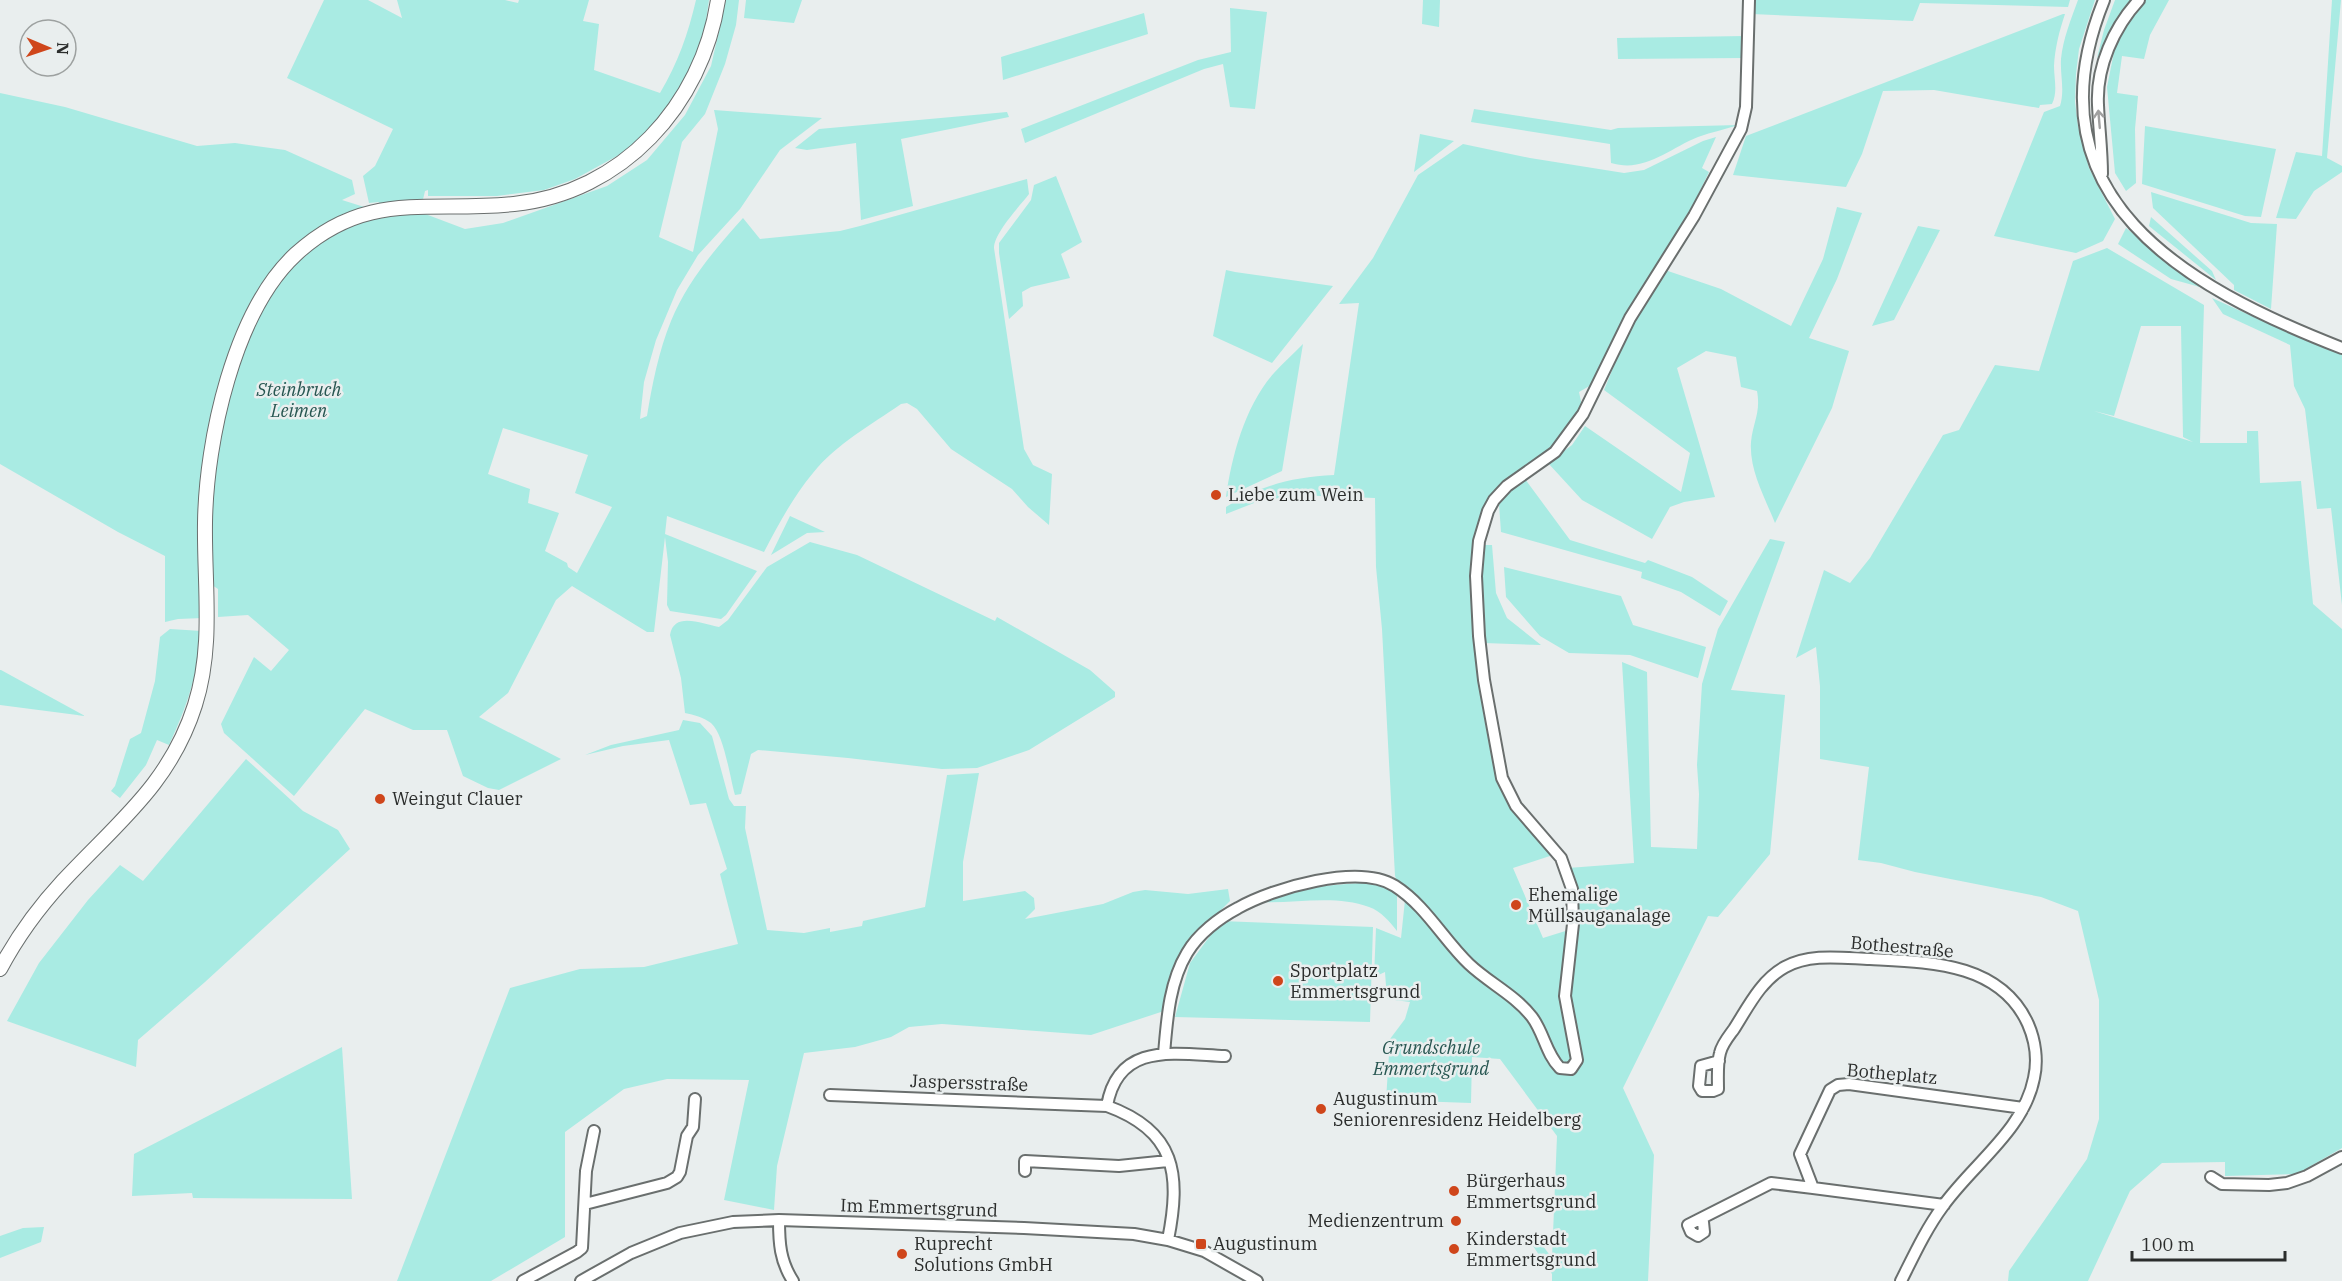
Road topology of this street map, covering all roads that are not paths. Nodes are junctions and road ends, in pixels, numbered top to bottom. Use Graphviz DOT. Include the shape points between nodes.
graph roads {
  1 [pos="718,0"];
  2 [pos="1749,0"];
  3 [pos="2104,0"];
  4 [pos="2139,0"];
  5 [pos="2102,177"];
  6 [pos="2342,348"];
  7 [pos="0,969"];
  8 [pos="1164,1054"];
  9 [pos="1225,1056"];
  10 [pos="1719,1061"];
  11 [pos="830,1095"];
  12 [pos="695,1099"];
  13 [pos="1107,1106"];
  14 [pos="2023,1108"];
  15 [pos="594,1131"];
  16 [pos="2342,1157"];
  17 [pos="1168,1161"];
  18 [pos="1024,1171"];
  19 [pos="2211,1177"];
  20 [pos="1813,1188"];
  21 [pos="585,1204"];
  22 [pos="1944,1205"];
  23 [pos="774,1220"];
  24 [pos="1699,1220"];
  25 [pos="1168,1240"];
  26 [pos="523,1281"];
  27 [pos="581,1281"];
  28 [pos="793,1281"];
  29 [pos="1257,1281"];
  30 [pos="1901,1281"];
  1 -- 7 [label="main road" via="698,71 684,96 657,131 621,162 583,184 534,201 490,206 403,206 354,217 300,250 275,276 233,364 217,422 207,491 206,649 196,702 183,735 150,791 48,899"];
  2 -- 8 [label="street" via="1746,107 1741,129 1688,226 1630,318 1583,414 1555,452 1494,500 1479,541 1479,636 1502,778 1516,806 1561,858 1572,889 1573,924 1565,996 1575,1066 1560,1068 1526,1010 1470,965 1411,898 1381,879 1359,876 1285,889 1237,908 1200,936 1175,982"];
  3 -- 5 [label="street" via="2087,50 2082,97 2088,139"];
  5 -- 4 [label="street, one-way" via="2098,103 2103,63 2129,11"];
  5 -- 6 [label="street" via="2132,225 2174,261 2227,297"];
  8 -- 9 [label="street"];
  8 -- 13 [label="street" via="1138,1059 1128,1066 1114,1083"];
  10 -- 14 [label="street, Bothestraße" via="1722,1048 1755,995 1786,966 1820,958 1945,965 1968,971 1997,986 2024,1016 2034,1043 2036,1068"];
  11 -- 13 [label="street, Jaspersstraße"];
  12 -- 21 [label="street" via="693,1127 677,1177"];
  13 -- 17 [label="street, Jaspersstraße" via="1155,1133"];
  14 -- 20 [label="street, Botheplatz" via="1864,1085 1838,1085 1826,1096 1801,1150 1800,1158"];
  14 -- 22 [label="street, Bothestraße"];
  15 -- 21 [label="street"];
  16 -- 19 [label="street" via="2307,1176 2278,1184 2222,1184"];
  17 -- 18 [label="street" via="1119,1166 1025,1161"];
  17 -- 25 [label="street, Jaspersstraße" via="1173,1186"];
  20 -- 22 [label="street"];
  20 -- 24 [label="street" via="1771,1183"];
  21 -- 26 [label="street" via="582,1248"];
  22 -- 30 [label="street, Bothestraße"];
  23 -- 25 [label="street, Im Emmertsgrund" via="1105,1232"];
  23 -- 27 [label="street, Im Emmertsgrund" via="715,1225 661,1239"];
  23 -- 28 [label="street" via="783,1260"];
  25 -- 29 [label="street, Im Emmertsgrund" via="1214,1255"];
}
